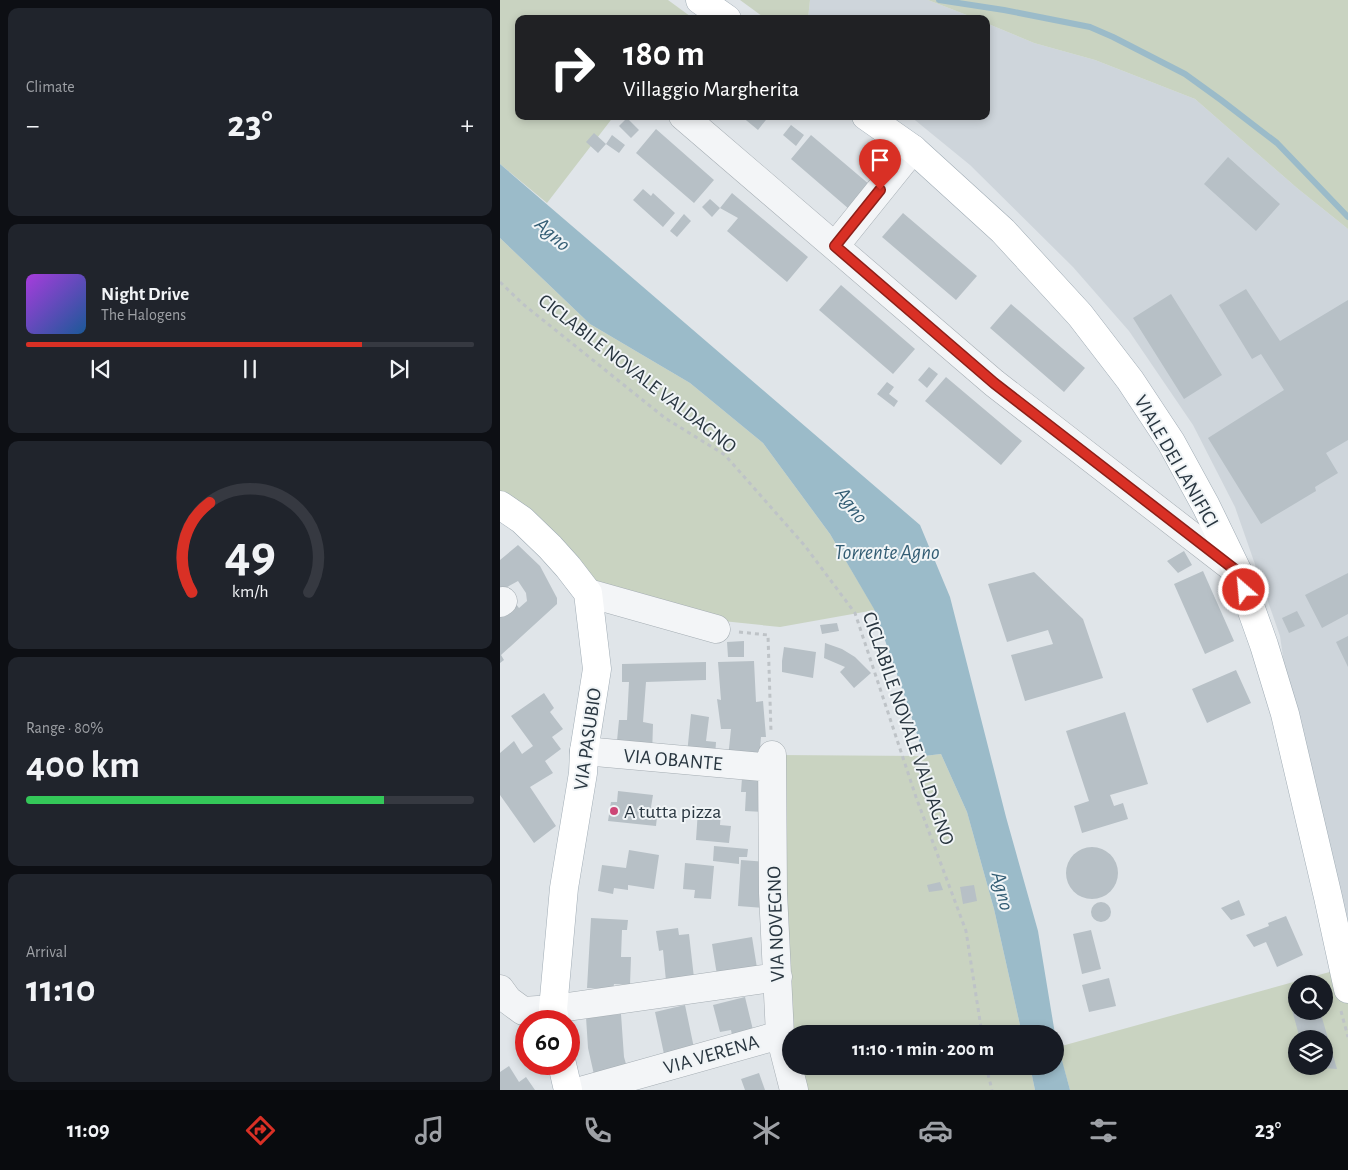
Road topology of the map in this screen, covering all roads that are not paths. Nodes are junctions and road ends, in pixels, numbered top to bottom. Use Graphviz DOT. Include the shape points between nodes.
graph roads {
  1 [pos="700,0"];
  2 [pos="721,15"];
  3 [pos="688,120"];
  4 [pos="872,120"];
  5 [pos="913,149"];
  6 [pos="835,246"];
  7 [pos="500,505"];
  8 [pos="1238,572"];
  9 [pos="588,594"];
  10 [pos="716,629"];
  11 [pos="584,751"];
  12 [pos="767,761"];
  13 [pos="778,977"];
  14 [pos="1348,989"];
  15 [pos="500,990"];
  16 [pos="521,1010"];
  17 [pos="554,1010"];
  18 [pos="580,1011"];
  19 [pos="780,1035"];
  20 [pos="565,1075"];
  21 [pos="568,1090"];
  22 [pos="584,1090"];
  23 [pos="794,1090"];
  1 -- 2 [label="main road"];
  3 -- 6 [label="street"];
  4 -- 5 [label="main road, VIALE DEI LANIFICI"];
  5 -- 6 [label="street"];
  5 -- 8 [label="main road, VIALE DEI LANIFICI" via="1003,231 1080,315 1130,380 1171,442"];
  6 -- 8 [label="street" via="994,383"];
  7 -- 9 [label="main road, VIA PASUBIO" via="522,520 550,547"];
  8 -- 14 [label="main road, VIALE DEI LANIFICI" via="1284,714"];
  9 -- 10 [label="street"];
  9 -- 11 [label="main road, VIA PASUBIO" via="597,669"];
  11 -- 12 [label="street, VIA OBANTE"];
  11 -- 17 [label="main road, VIA PASUBIO" via="564,888"];
  12 -- 13 [label="street, VIA NOVEGNO"];
  13 -- 18 [label="street"];
  13 -- 19 [label="street, VIA NOVEGNO"];
  15 -- 16 [label="street"];
  19 -- 22 [label="street, VIA VERENA"];
  19 -- 23 [label="street, VIA NOVEGNO"];
  20 -- 21 [label="main road"];
}
